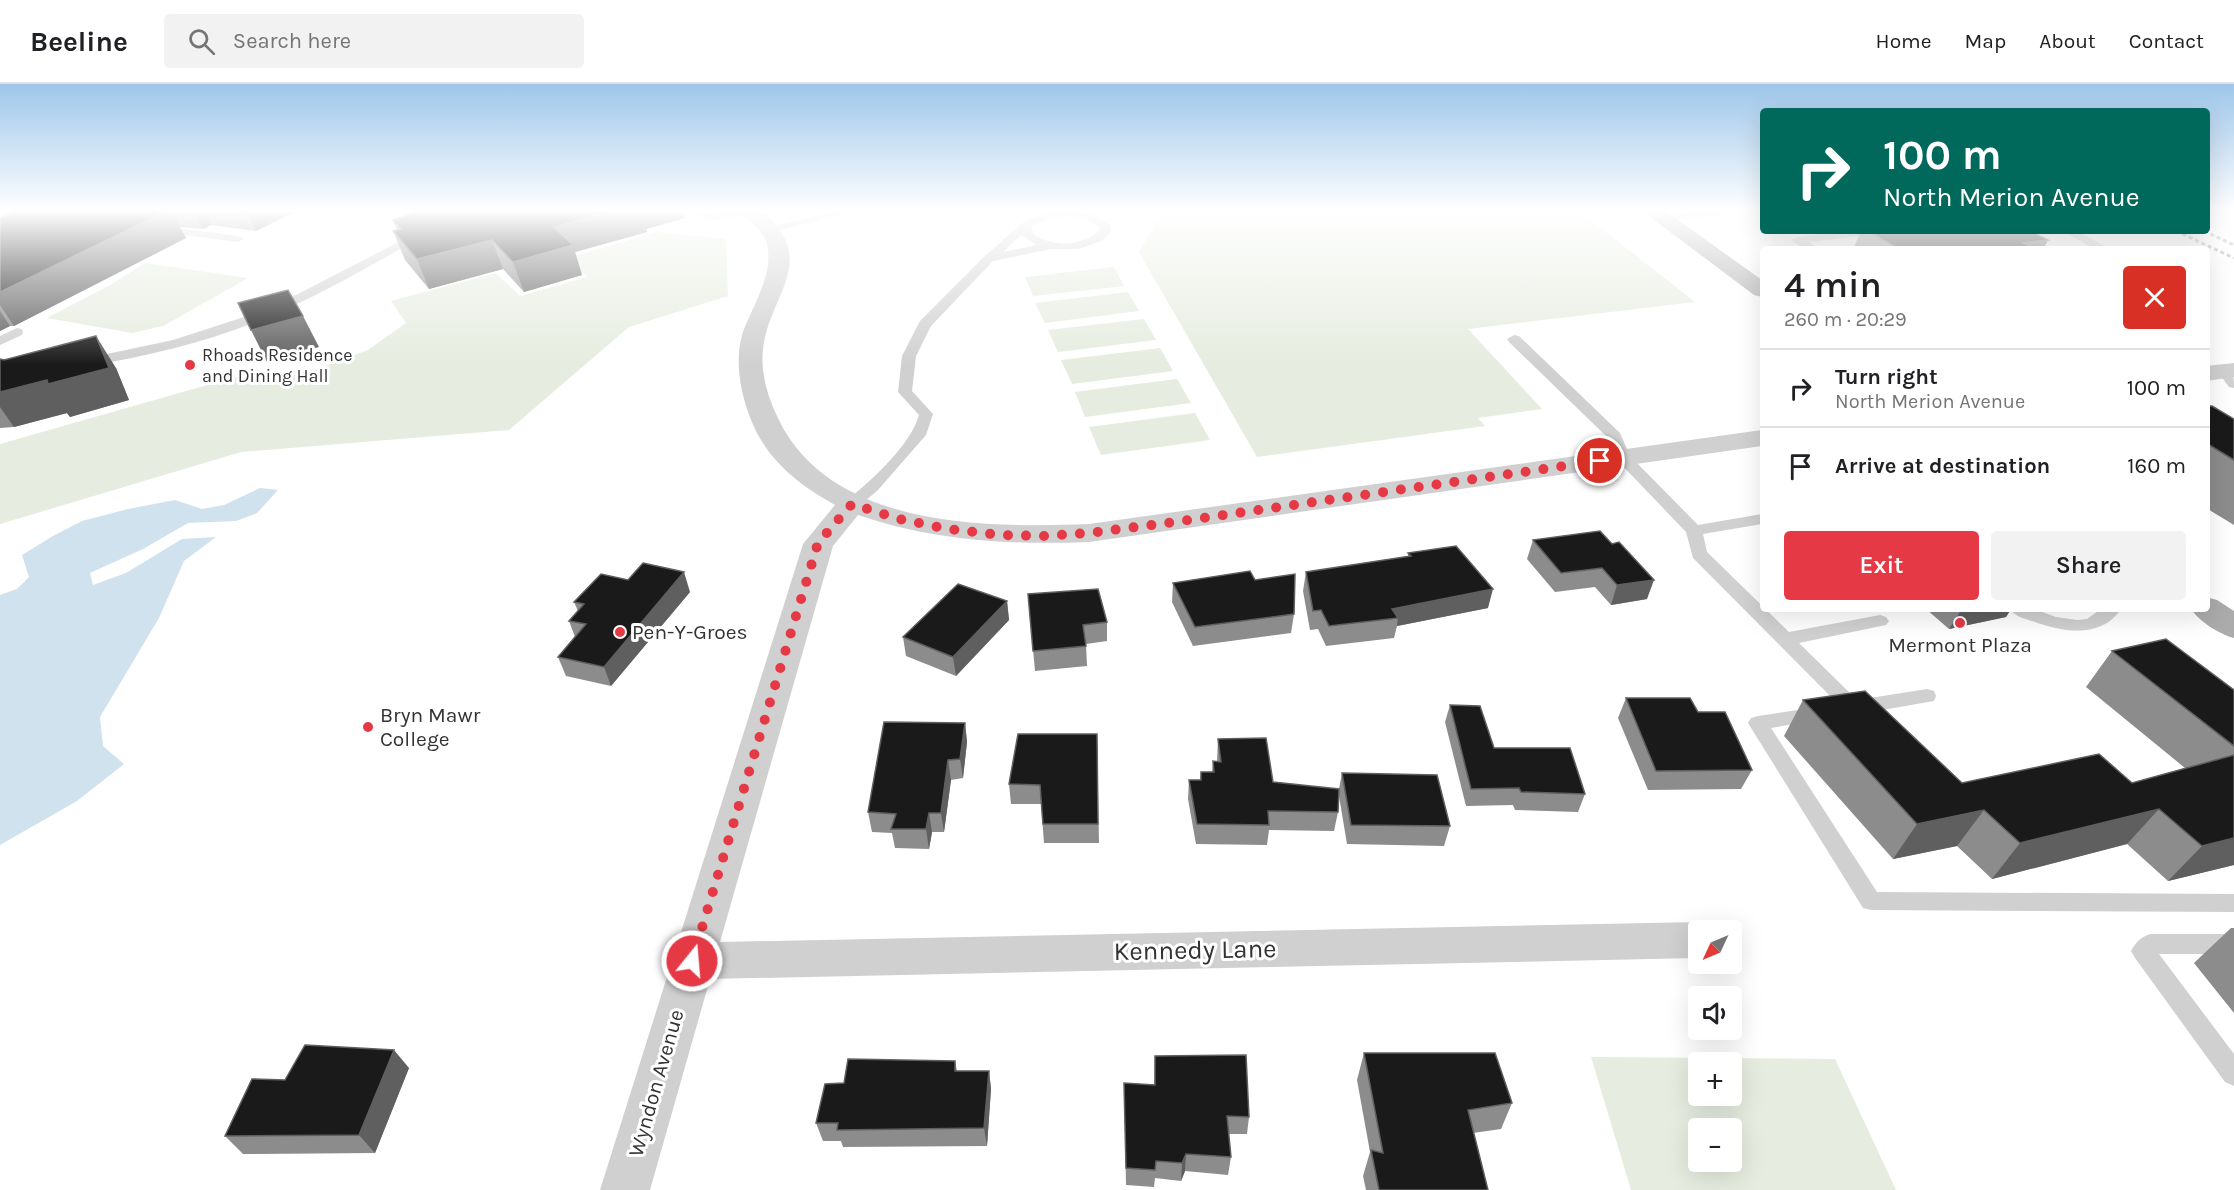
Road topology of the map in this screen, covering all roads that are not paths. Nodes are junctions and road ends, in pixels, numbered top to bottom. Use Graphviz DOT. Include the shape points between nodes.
graph roads {
  1 [pos="368,262"];
  2 [pos="778,262"];
  3 [pos="985,262"];
  4 [pos="1723,262"];
  5 [pos="1760,289"];
  6 [pos="17,332"];
  7 [pos="1514,339"];
  8 [pos="0,341"];
  9 [pos="73,365"];
  10 [pos="1760,438"];
  11 [pos="1623,458"];
  12 [pos="852,504"];
  13 [pos="1760,519"];
  14 [pos="1694,531"];
  15 [pos="2210,610"];
  16 [pos="2025,612"];
  17 [pos="2108,612"];
  18 [pos="1880,621"];
  19 [pos="2234,627"];
  20 [pos="1786,639"];
  21 [pos="1927,696"];
  22 [pos="1854,708"];
  23 [pos="2234,903"];
  24 [pos="1688,940"];
  25 [pos="2234,944"];
  26 [pos="692,961"];
  27 [pos="2234,1074"];
  28 [pos="624,1190"];
  1 -- 9 [label="lane" via="309,293 230,327"];
  2 -- 12 [label="street" via="751,349 757,401 768,432 783,453 806,475"];
  3 -- 12 [label="lane" via="925,324 909,356 905,392 926,414 921,432 873,487"];
  4 -- 5 [label="main road"];
  6 -- 8 [label="lane"];
  7 -- 11 [label="lane" via="1615,436"];
  10 -- 11 [label="street"];
  11 -- 12 [label="street" via="1168,523 1044,536 948,529"];
  11 -- 14 [label="lane"];
  12 -- 26 [label="street, Wyndon Avenue" via="818,543"];
  13 -- 14 [label="lane"];
  14 -- 20 [label="lane" via="1699,554"];
  15 -- 19 [label="main road"];
  16 -- 17 [label="lane" via="2072,626 2091,624"];
  18 -- 20 [label="lane"];
  20 -- 22 [label="lane"];
  21 -- 22 [label="lane"];
  22 -- 23 [label="lane" via="1758,723 1871,901"];
  24 -- 26 [label="street, Kennedy Lane"];
  25 -- 27 [label="lane" via="2151,944 2143,951"];
  26 -- 28 [label="street, Wyndon Avenue"];
}
